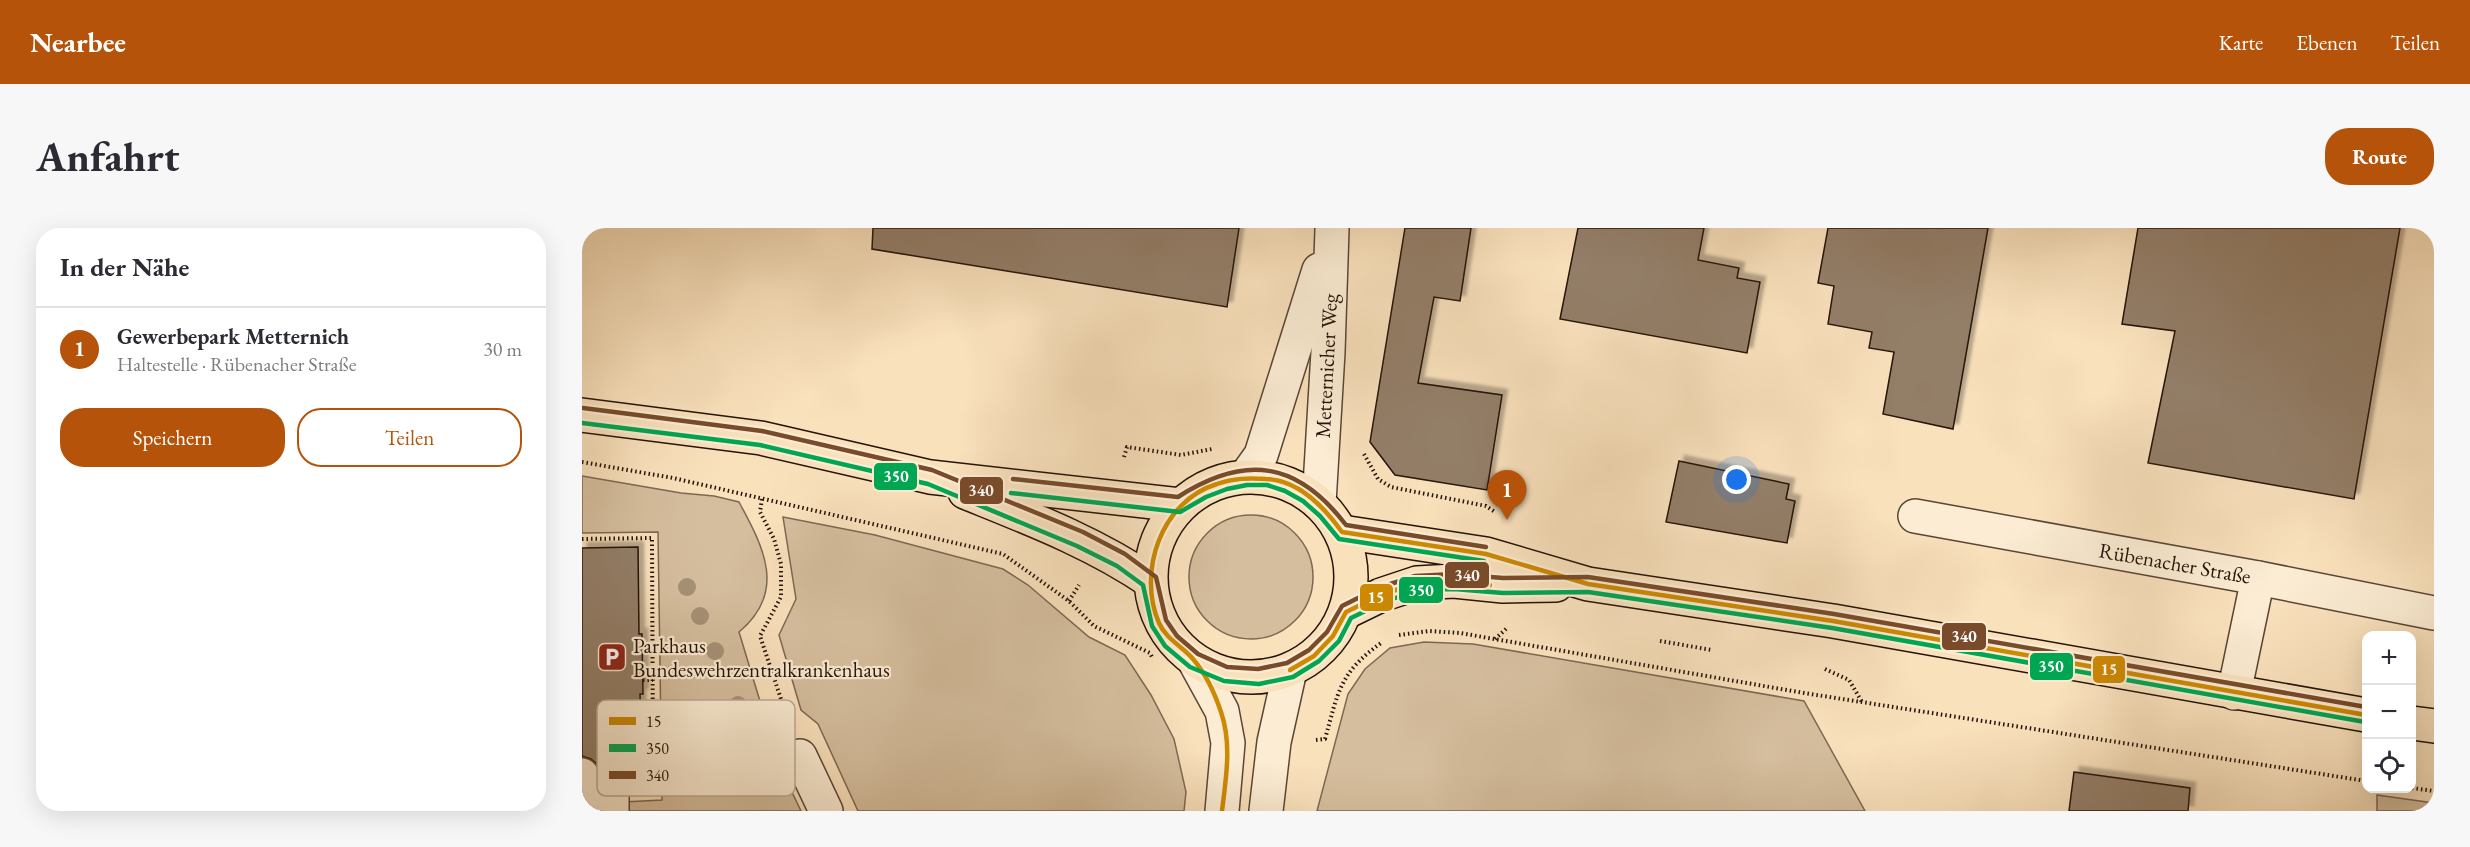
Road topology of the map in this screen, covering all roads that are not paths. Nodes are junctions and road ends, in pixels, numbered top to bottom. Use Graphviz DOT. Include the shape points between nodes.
graph roads {
  1 [pos="1332,228"];
  2 [pos="582,415"];
  3 [pos="1246,476"];
  4 [pos="930,477"];
  5 [pos="1319,503"];
  6 [pos="1180,505"];
  7 [pos="1915,516"];
  8 [pos="1342,532"];
  9 [pos="2258,578"];
  10 [pos="1150,581"];
  11 [pos="1588,584"];
  12 [pos="1346,612"];
  13 [pos="2434,614"];
  14 [pos="1194,660"];
  15 [pos="1290,670"];
  16 [pos="2234,693"];
  17 [pos="2362,714"];
  18 [pos="2416,724"];
  19 [pos="2434,726"];
  20 [pos="800,756"];
  21 [pos="597,796"];
  22 [pos="584,811"];
  23 [pos="826,811"];
  24 [pos="1222,811"];
  25 [pos="1266,811"];
  1 -- 3 [label="street, Metternicher Weg" via="1262,454"];
  1 -- 5 [label="street, Metternicher Weg"];
  2 -- 4 [label="main road" via="761,438"];
  3 -- 5 [label="main road" via="1272,479 1297,488"];
  3 -- 6 [label="main road" via="1199,491"];
  4 -- 6 [label="main road"];
  4 -- 10 [label="main road" via="1080,539"];
  5 -- 8 [label="main road"];
  6 -- 10 [label="main road" via="1163,528 1154,551"];
  7 -- 9 [label="street, Rübenacher Straße"];
  8 -- 11 [label="main road" via="1486,554"];
  8 -- 12 [label="main road" via="1352,585"];
  9 -- 13 [label="street, Rübenacher Straße"];
  9 -- 16 [label="street"];
  10 -- 14 [label="main road" via="1159,623 1171,641"];
  11 -- 12 [label="main road" via="1417,583"];
  11 -- 16 [label="main road" via="1833,621"];
  12 -- 15 [label="main road" via="1333,636 1314,656"];
  14 -- 15 [label="main road" via="1225,674 1258,677"];
  14 -- 24 [label="street" via="1222,711 1228,743"];
  15 -- 25 [label="street" via="1274,742"];
  16 -- 17 [label="main road"];
  18 -- 19 [label="main road"];
  20 -- 23 [label="street"];
  21 -- 22 [label="street"];
}
